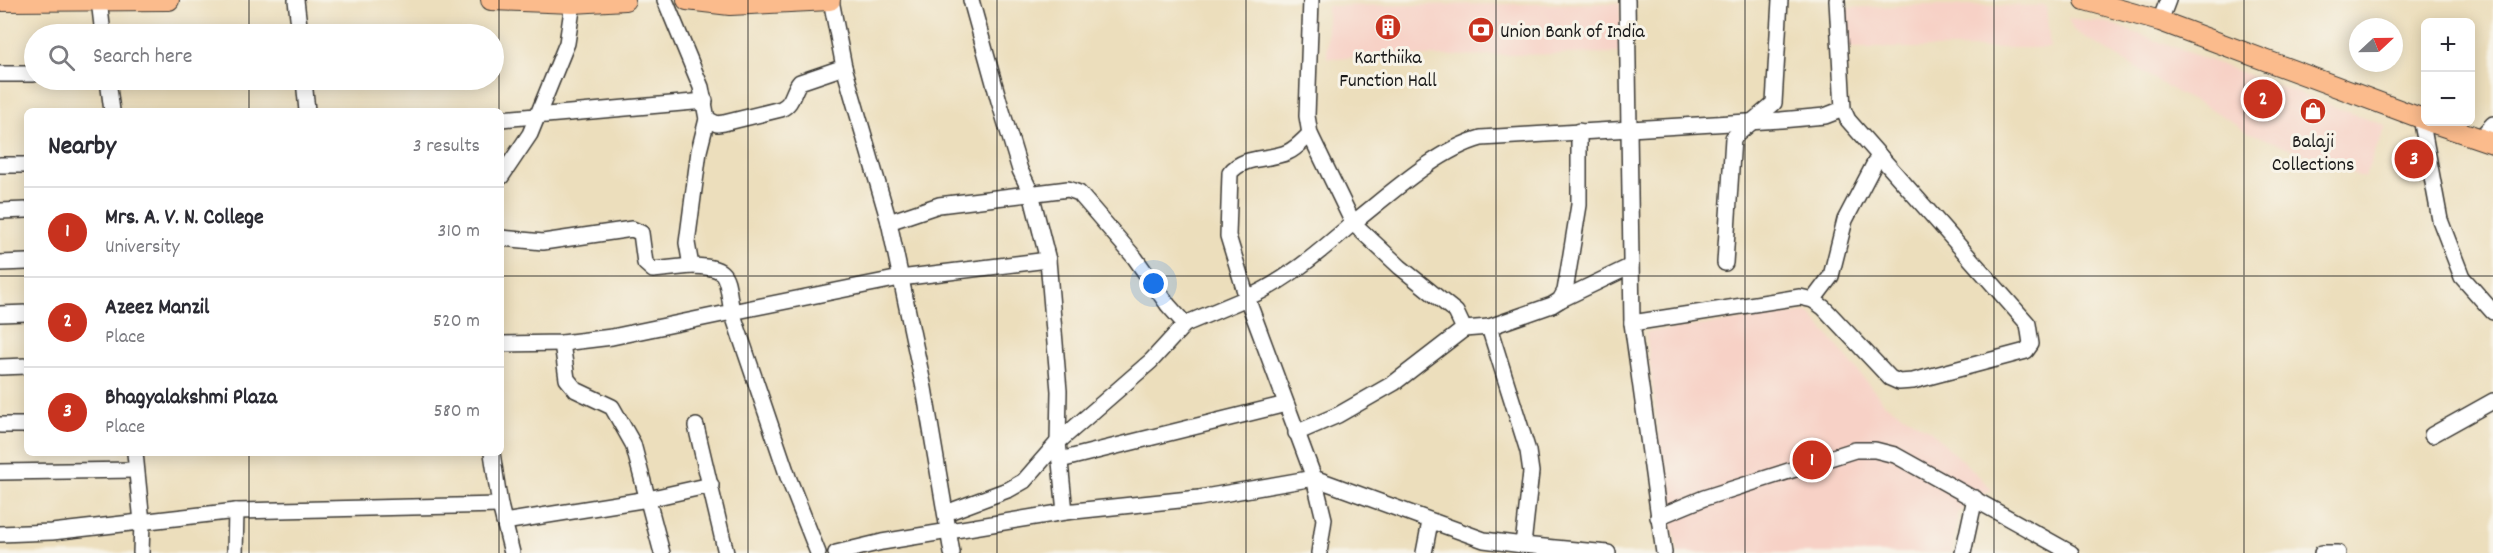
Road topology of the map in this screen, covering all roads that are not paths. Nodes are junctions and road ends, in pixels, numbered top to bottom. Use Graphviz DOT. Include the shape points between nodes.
graph roads {
  1 [pos="69,0"];
  2 [pos="99,0"];
  3 [pos="169,0"];
  4 [pos="296,0"];
  5 [pos="491,0"];
  6 [pos="523,0"];
  7 [pos="625,0"];
  8 [pos="665,0"];
  9 [pos="687,0"];
  10 [pos="830,0"];
  11 [pos="971,0"];
  12 [pos="1311,0"];
  13 [pos="1627,0"];
  14 [pos="1780,0"];
  15 [pos="1837,0"];
  16 [pos="2085,0"];
  17 [pos="2168,0"];
  18 [pos="0,1"];
  19 [pos="730,2"];
  20 [pos="573,3"];
  21 [pos="2160,21"];
  22 [pos="102,24"];
  23 [pos="299,24"];
  24 [pos="844,67"];
  25 [pos="0,74"];
  26 [pos="24,74"];
  27 [pos="109,90"];
  28 [pos="305,90"];
  29 [pos="705,101"];
  30 [pos="112,108"];
  31 [pos="307,108"];
  32 [pos="1843,109"];
  33 [pos="538,114"];
  34 [pos="2421,118"];
  35 [pos="504,119"];
  36 [pos="707,119"];
  37 [pos="1754,120"];
  38 [pos="2427,126"];
  39 [pos="2451,126"];
  40 [pos="1629,128"];
  41 [pos="1579,131"];
  42 [pos="1310,134"];
  43 [pos="2489,135"];
  44 [pos="1879,155"];
  45 [pos="0,165"];
  46 [pos="24,165"];
  47 [pos="504,173"];
  48 [pos="1031,193"];
  49 [pos="24,210"];
  50 [pos="0,211"];
  51 [pos="889,222"];
  52 [pos="1353,223"];
  53 [pos="504,238"];
  54 [pos="1048,260"];
  55 [pos="24,262"];
  56 [pos="0,263"];
  57 [pos="1725,263"];
  58 [pos="691,266"];
  59 [pos="1631,266"];
  60 [pos="900,278"];
  61 [pos="1247,298"];
  62 [pos="1560,300"];
  63 [pos="1813,300"];
  64 [pos="732,312"];
  65 [pos="2493,312"];
  66 [pos="24,313"];
  67 [pos="0,314"];
  68 [pos="1632,323"];
  69 [pos="1185,324"];
  70 [pos="1490,327"];
  71 [pos="1464,329"];
  72 [pos="562,343"];
  73 [pos="504,344"];
  74 [pos="24,366"];
  75 [pos="0,367"];
  76 [pos="2493,401"];
  77 [pos="1286,404"];
  78 [pos="0,425"];
  79 [pos="24,425"];
  80 [pos="696,426"];
  81 [pos="1296,433"];
  82 [pos="2432,435"];
  83 [pos="1058,442"];
  84 [pos="135,456"];
  85 [pos="492,456"];
  86 [pos="1060,460"];
  87 [pos="135,470"];
  88 [pos="0,472"];
  89 [pos="1314,478"];
  90 [pos="711,485"];
  91 [pos="1975,498"];
  92 [pos="648,499"];
  93 [pos="500,505"];
  94 [pos="236,511"];
  95 [pos="1065,512"];
  96 [pos="946,513"];
  97 [pos="1658,517"];
  98 [pos="142,522"];
  99 [pos="504,522"];
  100 [pos="1430,522"];
  101 [pos="949,531"];
  102 [pos="0,534"];
  103 [pos="1523,545"];
  104 [pos="141,553"];
  105 [pos="235,553"];
  106 [pos="512,553"];
  107 [pos="662,553"];
  108 [pos="726,553"];
  109 [pos="818,553"];
  110 [pos="836,553"];
  111 [pos="952,553"];
  112 [pos="1319,553"];
  113 [pos="1424,553"];
  114 [pos="1608,553"];
  115 [pos="1664,553"];
  116 [pos="1963,553"];
  117 [pos="2071,553"];
  118 [pos="2322,553"];
  119 [pos="2338,553"];
  1 -- 2 [label="main road"];
  1 -- 18 [label="main road"];
  2 -- 3 [label="main road"];
  2 -- 22 [label="street"];
  4 -- 23 [label="street"];
  5 -- 6 [label="main road"];
  6 -- 20 [label="main road"];
  7 -- 20 [label="main road"];
  8 -- 29 [label="street"];
  9 -- 19 [label="main road"];
  10 -- 19 [label="main road"];
  10 -- 24 [label="street"];
  11 -- 48 [label="street" via="1020,170"];
  12 -- 42 [label="street" via="1307,116"];
  13 -- 40 [label="street"];
  14 -- 37 [label="street" via="1774,103"];
  15 -- 32 [label="street"];
  16 -- 21 [label="main road"];
  17 -- 21 [label="street"];
  20 -- 33 [label="street" via="567,43"];
  21 -- 34 [label="main road"];
  24 -- 36 [label="street" via="800,82 787,106 781,109 717,124"];
  24 -- 51 [label="street"];
  25 -- 26 [label="street"];
  27 -- 30 [label="street"];
  28 -- 31 [label="street"];
  29 -- 33 [label="street"];
  29 -- 36 [label="street"];
  32 -- 37 [label="street" via="1825,116"];
  32 -- 44 [label="street"];
  33 -- 35 [label="street"];
  33 -- 47 [label="street" via="530,134"];
  36 -- 58 [label="street" via="687,243"];
  37 -- 40 [label="street"];
  37 -- 57 [label="street" via="1733,138"];
  38 -- 65 [label="street" via="2440,220 2462,277"];
  39 -- 43 [label="main road"];
  40 -- 41 [label="street"];
  40 -- 59 [label="street"];
  41 -- 52 [label="street" via="1467,142 1439,158"];
  41 -- 62 [label="street" via="1579,205 1565,291"];
  42 -- 52 [label="street"];
  42 -- 61 [label="street" via="1286,153 1244,162 1230,173 1228,236"];
  44 -- 63 [label="street" via="1845,220 1831,276"];
  44 -- 63 [label="street" via="2028,324 2031,344 2026,351 1899,382 1890,378"];
  45 -- 46 [label="street"];
  48 -- 51 [label="street" via="939,205"];
  48 -- 54 [label="street"];
  48 -- 69 [label="street" via="1068,189 1079,193"];
  49 -- 50 [label="street"];
  51 -- 60 [label="street"];
  52 -- 61 [label="street" via="1274,286"];
  52 -- 71 [label="street" via="1456,312"];
  53 -- 58 [label="street" via="543,242 632,229 641,233 645,263 653,270"];
  54 -- 60 [label="street"];
  54 -- 83 [label="street" via="1058,382"];
  55 -- 56 [label="street"];
  58 -- 64 [label="street" via="720,270"];
  59 -- 62 [label="street"];
  59 -- 68 [label="street"];
  60 -- 64 [label="street"];
  60 -- 96 [label="street"];
  61 -- 69 [label="street"];
  61 -- 77 [label="street"];
  62 -- 70 [label="street"];
  63 -- 68 [label="street" via="1800,297"];
  64 -- 72 [label="street" via="612,337"];
  64 -- 109 [label="street"];
  66 -- 67 [label="street"];
  68 -- 97 [label="street"];
  69 -- 83 [label="street" via="1151,361"];
  70 -- 71 [label="street"];
  70 -- 103 [label="street" via="1528,451 1531,472"];
  71 -- 81 [label="street" via="1394,383 1338,415"];
  72 -- 73 [label="street"];
  72 -- 92 [label="street" via="567,379 576,390 612,407 619,416 633,444"];
  74 -- 75 [label="street"];
  76 -- 82 [label="street"];
  77 -- 81 [label="street"];
  77 -- 86 [label="street"];
  78 -- 79 [label="street"];
  80 -- 90 [label="street"];
  81 -- 89 [label="street"];
  83 -- 86 [label="street"];
  83 -- 96 [label="street" via="1024,481"];
  84 -- 87 [label="street"];
  85 -- 93 [label="street"];
  86 -- 95 [label="street"];
  87 -- 88 [label="street"];
  87 -- 98 [label="street"];
  89 -- 95 [label="street" via="1199,498"];
  89 -- 100 [label="street"];
  89 -- 112 [label="street" via="1324,519"];
  90 -- 92 [label="street"];
  90 -- 108 [label="street"];
  91 -- 97 [label="street" via="1895,455 1855,450 1704,498"];
  91 -- 116 [label="street"];
  91 -- 117 [label="street"];
  92 -- 99 [label="street"];
  92 -- 107 [label="street"];
  93 -- 94 [label="street"];
  93 -- 99 [label="street"];
  94 -- 98 [label="street"];
  94 -- 105 [label="street"];
  95 -- 101 [label="street"];
  96 -- 101 [label="street"];
  97 -- 115 [label="street"];
  98 -- 102 [label="street"];
  98 -- 104 [label="street"];
  99 -- 106 [label="street"];
  100 -- 103 [label="street" via="1484,540"];
  100 -- 113 [label="street"];
  101 -- 110 [label="street"];
  101 -- 111 [label="street"];
  103 -- 114 [label="street"];
  118 -- 119 [label="street"];
}
